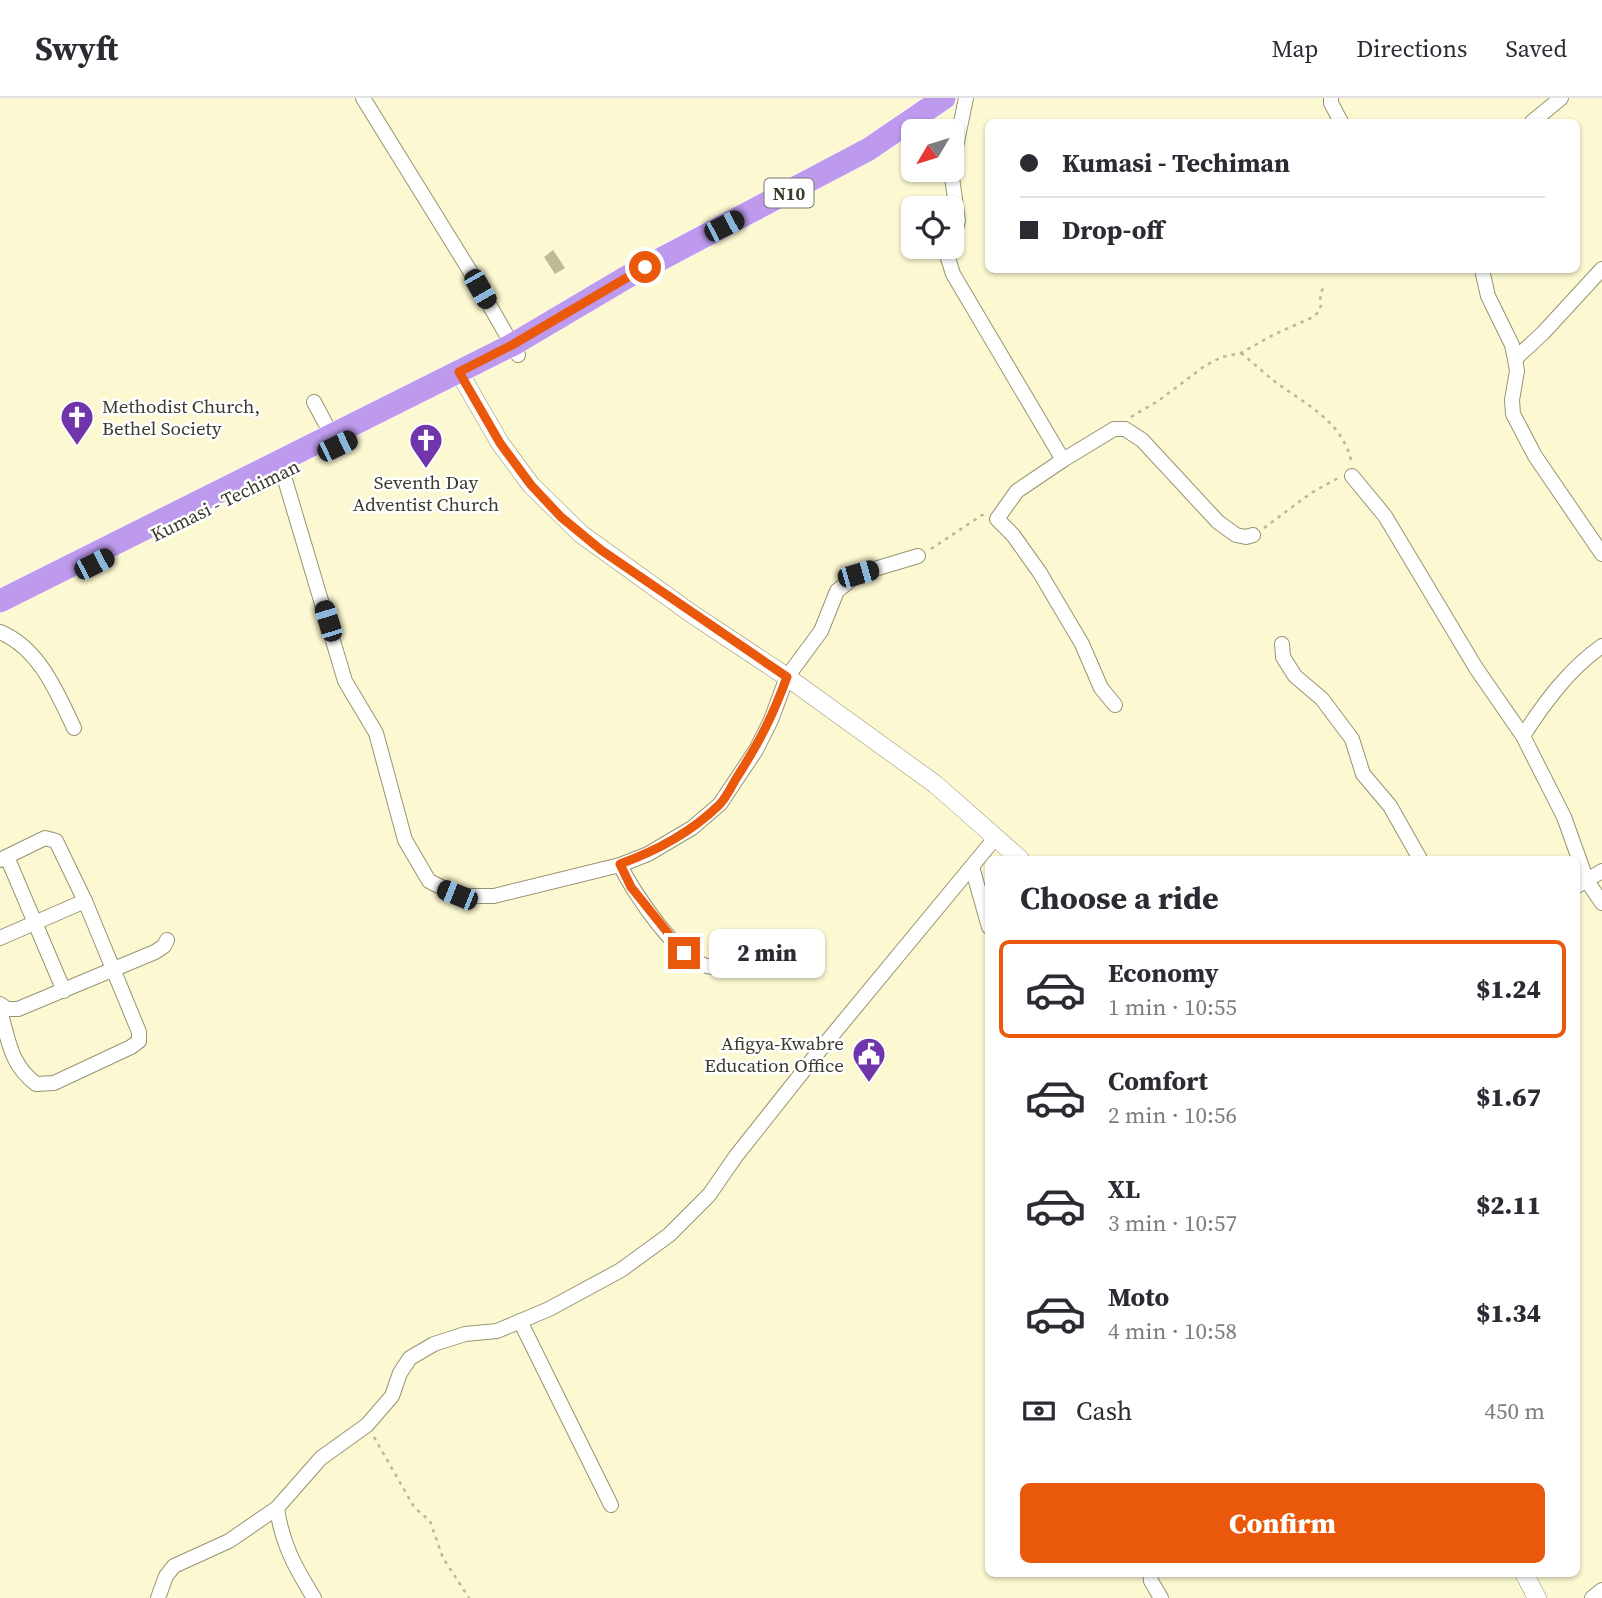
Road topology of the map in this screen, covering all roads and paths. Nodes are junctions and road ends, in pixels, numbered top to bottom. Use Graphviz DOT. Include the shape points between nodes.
graph roads {
  1 [pos="363,98"];
  2 [pos="944,98"];
  3 [pos="966,98"];
  4 [pos="1331,98"];
  5 [pos="1562,98"];
  6 [pos="962,119"];
  7 [pos="1339,119"];
  8 [pos="1536,119"];
  9 [pos="948,259"];
  10 [pos="1602,269"];
  11 [pos="1483,273"];
  12 [pos="1325,285"];
  13 [pos="515,350"];
  14 [pos="1241,353"];
  15 [pos="1515,359"];
  16 [pos="462,377"];
  17 [pos="314,402"];
  18 [pos="1114,429"];
  19 [pos="334,441"];
  20 [pos="1063,460"];
  21 [pos="283,473"];
  22 [pos="1352,475"];
  23 [pos="997,519"];
  24 [pos="1253,535"];
  25 [pos="1602,554"];
  26 [pos="918,556"];
  27 [pos="0,601"];
  28 [pos="0,611"];
  29 [pos="0,632"];
  30 [pos="1282,644"];
  31 [pos="1602,646"];
  32 [pos="787,677"];
  33 [pos="1115,705"];
  34 [pos="75,728"];
  35 [pos="1522,736"];
  36 [pos="996,837"];
  37 [pos="1017,856"];
  38 [pos="1418,856"];
  39 [pos="1574,856"];
  40 [pos="4,858"];
  41 [pos="620,864"];
  42 [pos="972,867"];
  43 [pos="1602,871"];
  44 [pos="1582,884"];
  45 [pos="85,901"];
  46 [pos="1602,903"];
  47 [pos="985,913"];
  48 [pos="34,924"];
  49 [pos="0,938"];
  50 [pos="167,940"];
  51 [pos="741,955"];
  52 [pos="112,970"];
  53 [pos="64,990"];
  54 [pos="0,1004"];
  55 [pos="0,1011"];
  56 [pos="520,1321"];
  57 [pos="367,1425"];
  58 [pos="611,1505"];
  59 [pos="277,1508"];
  60 [pos="1150,1577"];
  61 [pos="1526,1577"];
  62 [pos="1602,1590"];
  63 [pos="158,1598"];
  64 [pos="314,1598"];
  65 [pos="469,1598"];
  66 [pos="1161,1598"];
  67 [pos="1537,1598"];
  68 [pos="1592,1598"];
  1 -- 13 [label="street"];
  2 -- 13 [label="highway, Kumasi - Techiman / N10" via="869,149 627,277 556,333"];
  3 -- 6 [label="street"];
  4 -- 7 [label="street"];
  5 -- 8 [label="street"];
  9 -- 20 [label="street"];
  10 -- 15 [label="street"];
  11 -- 15 [label="street"];
  12 -- 14 [label="path" via="1319,312"];
  13 -- 16 [label="highway, Kumasi - Techiman / N10"];
  14 -- 18 [label="path" via="1206,365"];
  14 -- 22 [label="path" via="1330,421 1348,448"];
  15 -- 25 [label="street" via="1513,414 1519,429"];
  16 -- 19 [label="highway, Kumasi - Techiman / N10"];
  16 -- 32 [label="street" via="500,443 561,517 601,550"];
  17 -- 19 [label="street"];
  18 -- 20 [label="street"];
  18 -- 24 [label="street" via="1125,429 1142,440 1218,522 1236,535"];
  19 -- 21 [label="highway, Kumasi - Techiman / N10"];
  19 -- 27 [label="highway, Kumasi - Techiman / N10"];
  20 -- 23 [label="street" via="1017,491"];
  21 -- 28 [label="highway, Kumasi - Techiman / N10"];
  21 -- 41 [label="street" via="345,681 376,733 405,840 429,881 457,895 494,896"];
  22 -- 24 [label="path" via="1319,488"];
  22 -- 35 [label="street" via="1385,516"];
  23 -- 26 [label="path" via="982,515"];
  23 -- 33 [label="street" via="1040,573 1082,644 1101,688"];
  26 -- 32 [label="street" via="858,574 837,591 821,631"];
  29 -- 34 [label="street" via="13,637 35,658"];
  30 -- 38 [label="street" via="1283,657 1295,676 1322,699 1352,739 1363,774 1390,806"];
  31 -- 35 [label="street" via="1571,672"];
  32 -- 36 [label="street" via="935,784"];
  32 -- 41 [label="street" via="771,720 720,804 665,845"];
  35 -- 39 [label="street" via="1564,817"];
  36 -- 37 [label="street"];
  36 -- 42 [label="street"];
  40 -- 45 [label="street" via="45,838 56,841"];
  40 -- 48 [label="street"];
  41 -- 51 [label="street" via="631,887 684,953 711,967"];
  42 -- 47 [label="street"];
  42 -- 56 [label="street" via="820,1050 709,1195 669,1235 621,1270"];
  43 -- 44 [label="street"];
  44 -- 46 [label="street"];
  45 -- 48 [label="street"];
  45 -- 52 [label="street"];
  48 -- 49 [label="street"];
  48 -- 53 [label="street"];
  50 -- 52 [label="street" via="155,952"];
  52 -- 53 [label="street"];
  52 -- 55 [label="street" via="139,1031 139,1041 54,1083 36,1084 14,1062"];
  53 -- 54 [label="street" via="18,1009"];
  56 -- 57 [label="street" via="497,1331 454,1337 410,1358 392,1396"];
  56 -- 58 [label="street"];
  57 -- 59 [label="street" via="321,1458"];
  57 -- 65 [label="path" via="414,1507 430,1521 443,1558"];
  59 -- 63 [label="street" via="229,1541 174,1566"];
  59 -- 64 [label="street" via="281,1535"];
  60 -- 66 [label="street"];
  61 -- 67 [label="street"];
  62 -- 68 [label="street"];
}
